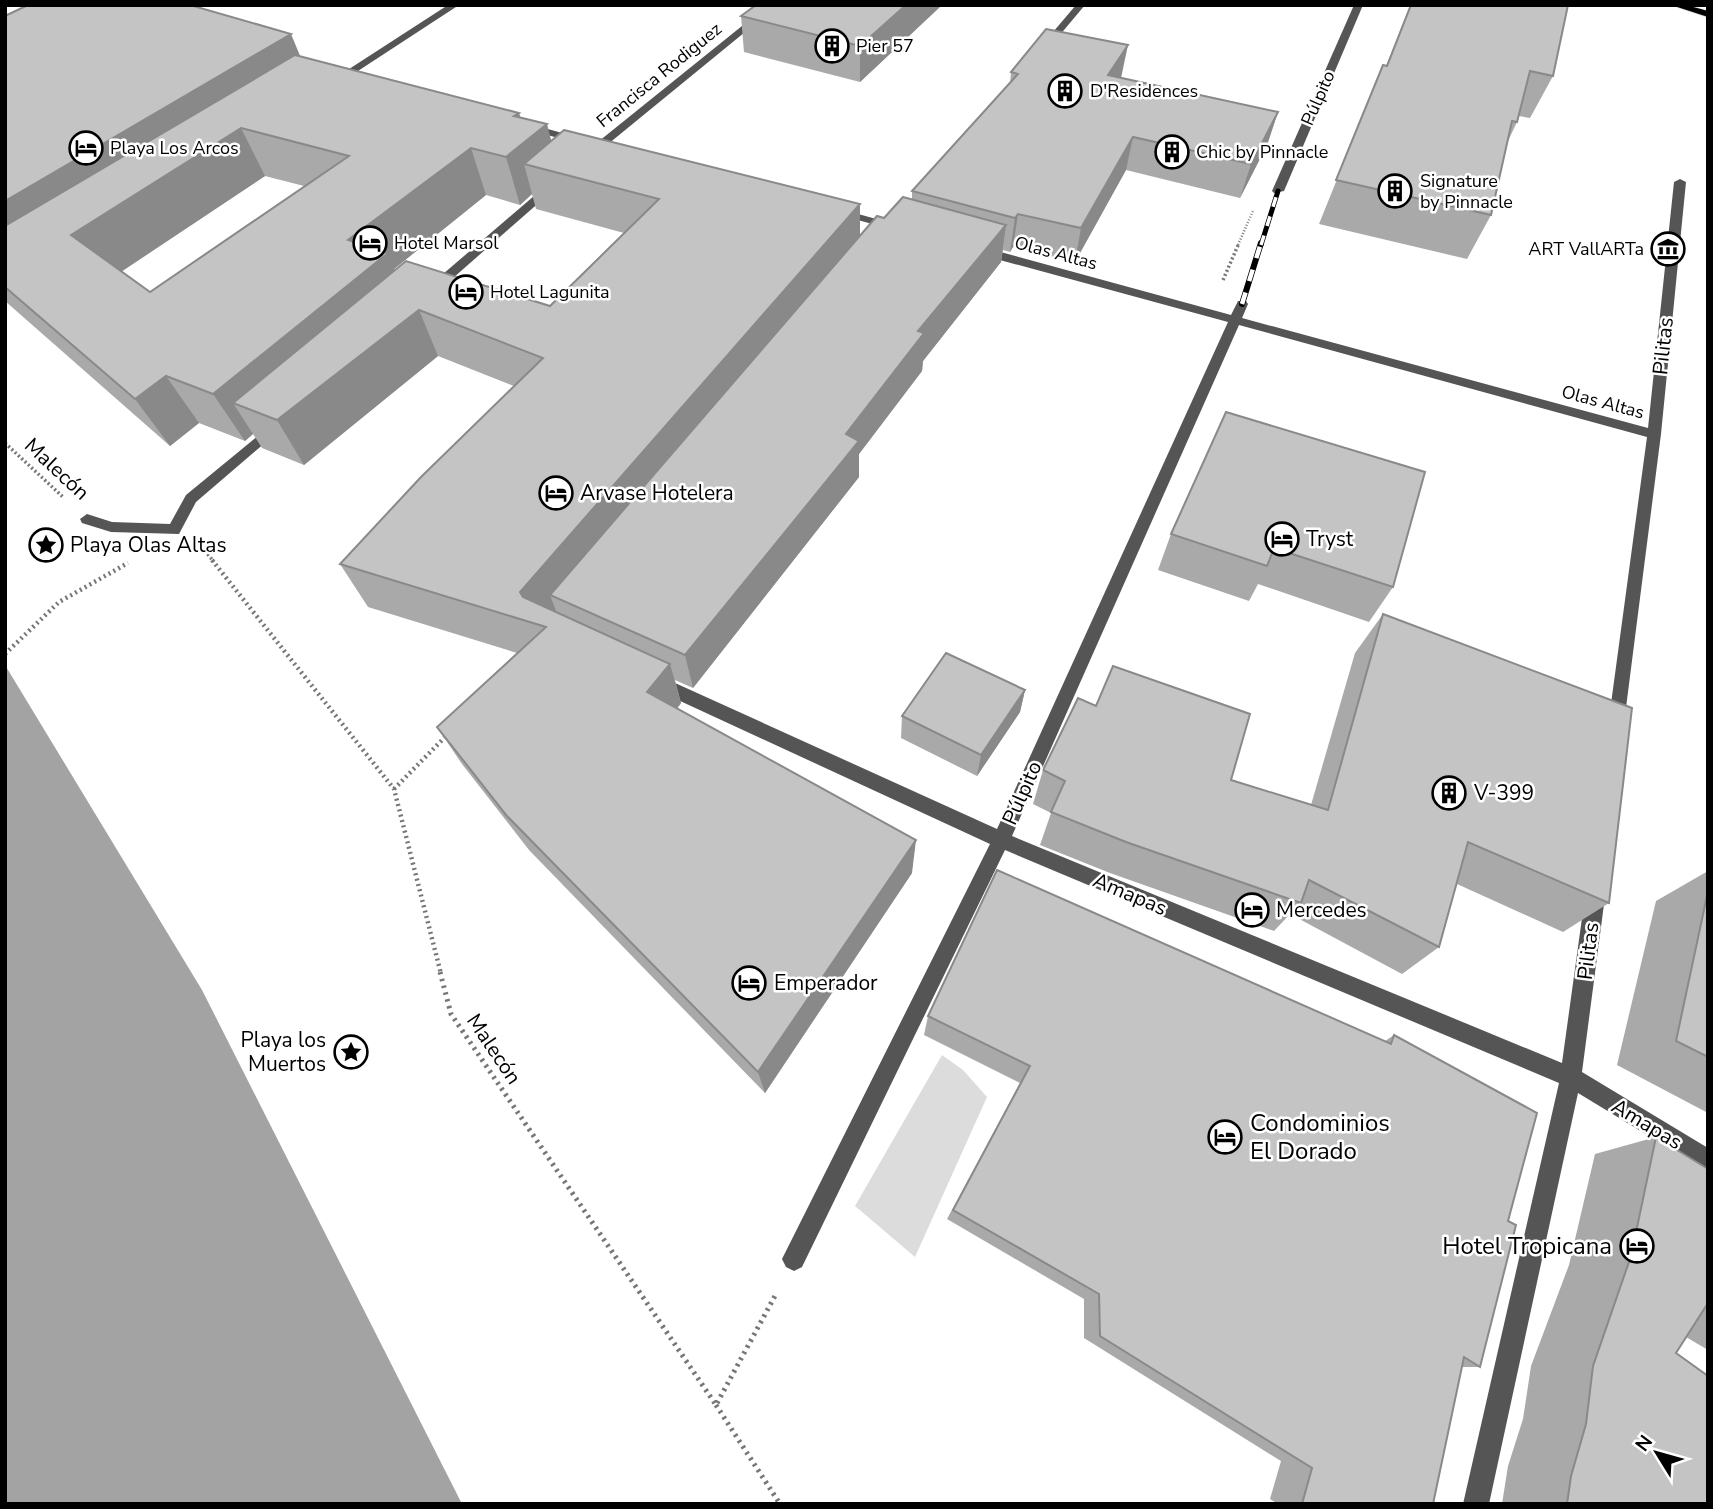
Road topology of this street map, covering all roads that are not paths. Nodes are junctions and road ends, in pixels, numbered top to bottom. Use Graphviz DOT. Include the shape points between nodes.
graph roads {
  1 [pos="454,5"];
  2 [pos="774,5"];
  3 [pos="1081,5"];
  4 [pos="1359,5"];
  5 [pos="1675,5"];
  6 [pos="1708,14"];
  7 [pos="1035,58"];
  8 [pos="330,72"];
  9 [pos="343,76"];
  10 [pos="356,80"];
  11 [pos="320,91"];
  12 [pos="517,124"];
  13 [pos="605,148"];
  14 [pos="1680,181"];
  15 [pos="1278,191"];
  16 [pos="824,207"];
  17 [pos="893,227"];
  18 [pos="970,247"];
  19 [pos="421,300"];
  20 [pos="1242,304"];
  21 [pos="1235,320"];
  22 [pos="285,417"];
  23 [pos="1654,434"];
  24 [pos="88,519"];
  25 [pos="636,673"];
  26 [pos="1614,749"];
  27 [pos="1001,840"];
  28 [pos="1598,872"];
  29 [pos="1572,1077"];
  30 [pos="1708,1161"];
  31 [pos="794,1259"];
  32 [pos="1476,1504"];
  1 -- 9 [label="street"];
  2 -- 13 [label="street, Francisca Rodiguez"];
  3 -- 7 [label="street"];
  4 -- 15 [label="street, Púlpito"];
  5 -- 6 [label="main road"];
  8 -- 9 [label="street"];
  9 -- 10 [label="street"];
  9 -- 11 [label="street"];
  12 -- 13 [label="street"];
  13 -- 19 [label="street, Francisca Rodiguez" via="572,169"];
  14 -- 23 [label="street, Pilitas"];
  16 -- 17 [label="street"];
  18 -- 21 [label="street, Olas Altas"];
  20 -- 21 [label="street, Púlpito"];
  21 -- 23 [label="street, Olas Altas"];
  21 -- 27 [label="street, Púlpito"];
  22 -- 24 [label="street" via="191,499 174,530 111,527"];
  23 -- 26 [label="street, Pilitas"];
  25 -- 27 [label="street, Amapas"];
  27 -- 29 [label="street, Amapas"];
  27 -- 31 [label="street, Púlpito"];
  28 -- 29 [label="street, Pilitas"];
  29 -- 30 [label="street, Amapas"];
  29 -- 32 [label="street, Pilitas"];
}
